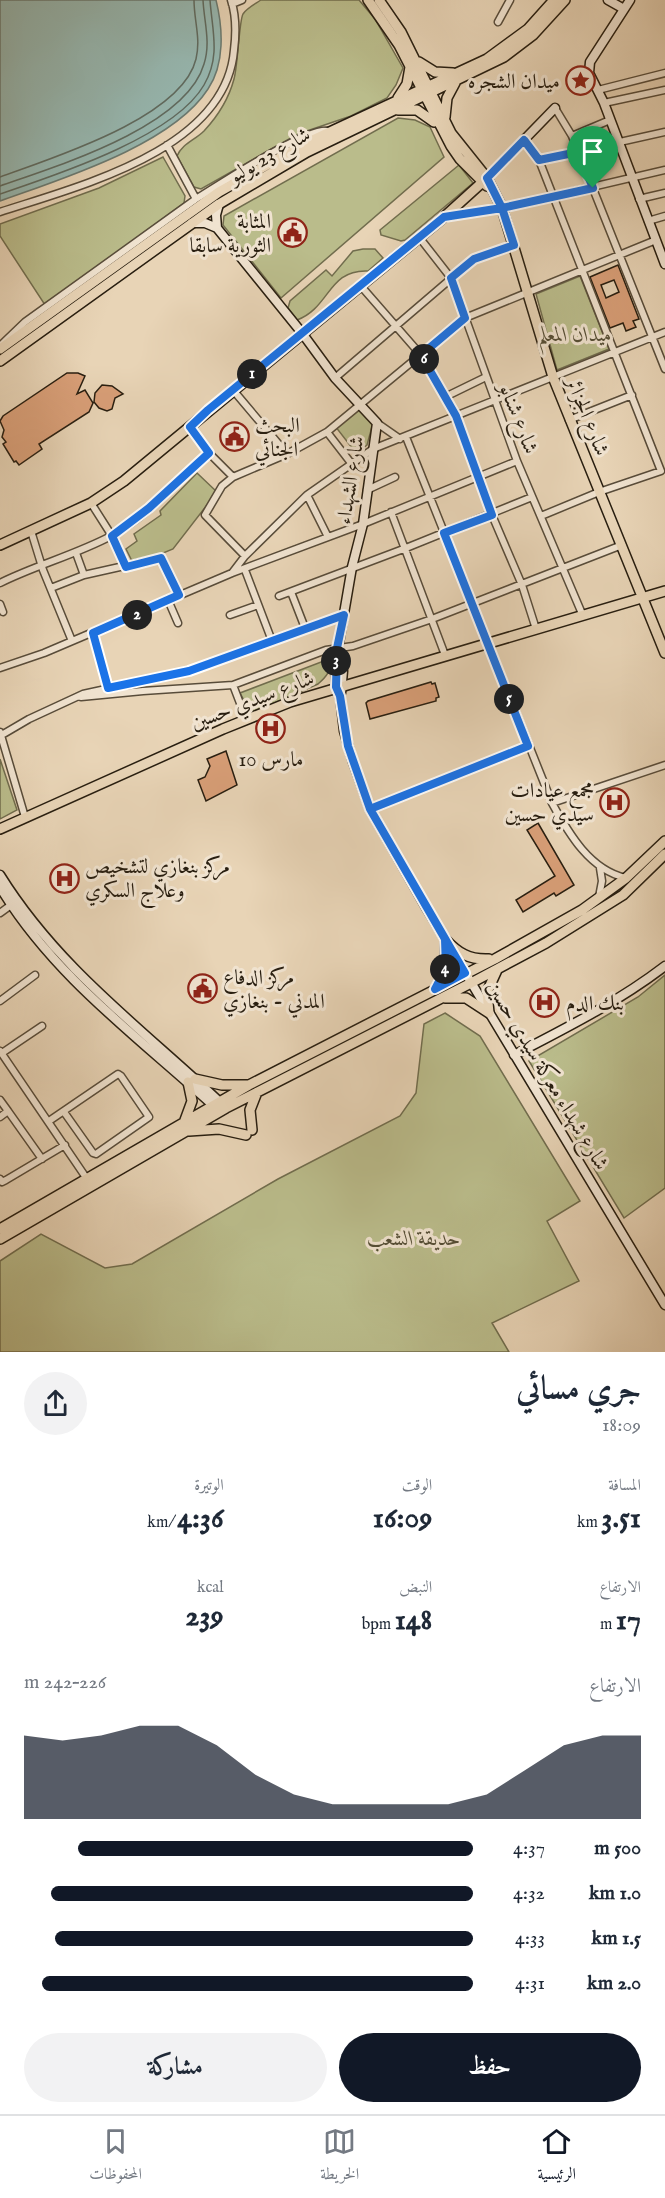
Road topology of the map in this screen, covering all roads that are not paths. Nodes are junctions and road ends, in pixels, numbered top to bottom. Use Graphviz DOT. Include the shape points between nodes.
graph roads {
  1 [pos="242,0"];
  2 [pos="368,0"];
  3 [pos="379,0"];
  4 [pos="510,0"];
  5 [pos="554,0"];
  6 [pos="565,0"];
  7 [pos="608,0"];
  8 [pos="630,0"];
  9 [pos="232,2"];
  10 [pos="624,9"];
  11 [pos="498,22"];
  12 [pos="412,63"];
  13 [pos="665,73"];
  14 [pos="456,78"];
  15 [pos="598,90"];
  16 [pos="665,90"];
  17 [pos="427,91"];
  18 [pos="397,99"];
  19 [pos="604,104"];
  20 [pos="555,108"];
  21 [pos="393,111"];
  22 [pos="610,120"];
  23 [pos="443,125"];
  24 [pos="331,131"];
  25 [pos="665,132"];
  26 [pos="572,136"];
  27 [pos="524,140"];
  28 [pos="618,141"];
  29 [pos="167,145"];
  30 [pos="578,152"];
  31 [pos="539,160"];
  32 [pos="665,170"];
  33 [pos="632,178"];
  34 [pos="484,180"];
  35 [pos="593,188"];
  36 [pos="665,193"];
  37 [pos="554,196"];
  38 [pos="639,199"];
  39 [pos="196,200"];
  40 [pos="219,204"];
  41 [pos="502,208"];
  42 [pos="0,212"];
  43 [pos="665,216"];
  44 [pos="444,217"];
  45 [pos="648,221"];
  46 [pos="191,223"];
  47 [pos="217,228"];
  48 [pos="151,235"];
  49 [pos="419,237"];
  50 [pos="656,240"];
  51 [pos="514,245"];
  52 [pos="663,253"];
  53 [pos="619,254"];
  54 [pos="665,264"];
  55 [pos="582,270"];
  56 [pos="451,278"];
  57 [pos="360,285"];
  58 [pos="527,291"];
  59 [pos="465,318"];
  60 [pos="395,326"];
  61 [pos="665,332"];
  62 [pos="302,333"];
  63 [pos="652,336"];
  64 [pos="0,348"];
  65 [pos="615,351"];
  66 [pos="421,355"];
  67 [pos="0,361"];
  68 [pos="665,369"];
  69 [pos="486,377"];
  70 [pos="553,377"];
  71 [pos="335,378"];
  72 [pos="233,390"];
  73 [pos="632,395"];
  74 [pos="445,397"];
  75 [pos="495,399"];
  76 [pos="359,406"];
  77 [pos="456,416"];
  78 [pos="569,420"];
  79 [pos="377,423"];
  80 [pos="190,427"];
  81 [pos="327,432"];
  82 [pos="403,438"];
  83 [pos="373,449"];
  84 [pos="209,453"];
  85 [pos="287,454"];
  86 [pos="517,461"];
  87 [pos="351,463"];
  88 [pos="663,470"];
  89 [pos="233,477"];
  90 [pos="396,477"];
  91 [pos="478,477"];
  92 [pos="367,490"];
  93 [pos="599,492"];
  94 [pos="307,495"];
  95 [pos="429,496"];
  96 [pos="532,497"];
  97 [pos="91,503"];
  98 [pos="391,512"];
  99 [pos="492,515"];
  100 [pos="541,516"];
  101 [pos="363,524"];
  102 [pos="31,531"];
  103 [pos="444,533"];
  104 [pos="112,536"];
  105 [pos="328,537"];
  106 [pos="1,543"];
  107 [pos="622,545"];
  108 [pos="406,548"];
  109 [pos="76,553"];
  110 [pos="245,556"];
  111 [pos="41,565"];
  112 [pos="126,567"];
  113 [pos="352,567"];
  114 [pos="244,570"];
  115 [pos="563,570"];
  116 [pos="232,573"];
  117 [pos="84,574"];
  118 [pos="0,583"];
  119 [pos="522,585"];
  120 [pos="51,588"];
  121 [pos="665,591"];
  122 [pos="291,592"];
  123 [pos="179,595"];
  124 [pos="279,596"];
  125 [pos="643,598"];
  126 [pos="168,600"];
  127 [pos="0,604"];
  128 [pos="472,604"];
  129 [pos="258,605"];
  130 [pos="3,612"];
  131 [pos="230,615"];
  132 [pos="344,615"];
  133 [pos="583,616"];
  134 [pos="432,619"];
  135 [pos="178,623"];
  136 [pos="305,628"];
  137 [pos="536,629"];
  138 [pos="93,633"];
  139 [pos="72,641"];
  140 [pos="272,641"];
  141 [pos="488,644"];
  142 [pos="337,648"];
  143 [pos="665,653"];
  144 [pos="445,655"];
  145 [pos="0,668"];
  146 [pos="233,685"];
  147 [pos="339,686"];
  148 [pos="108,688"];
  149 [pos="74,698"];
  150 [pos="246,719"];
  151 [pos="0,735"];
  152 [pos="528,746"];
  153 [pos="665,765"];
  154 [pos="552,803"];
  155 [pos="370,809"];
  156 [pos="25,817"];
  157 [pos="0,829"];
  158 [pos="665,841"];
  159 [pos="665,855"];
  160 [pos="600,868"];
  161 [pos="0,875"];
  162 [pos="626,878"];
  163 [pos="0,887"];
  164 [pos="598,900"];
  165 [pos="10,905"];
  166 [pos="0,913"];
  167 [pos="445,939"];
  168 [pos="497,963"];
  169 [pos="665,966"];
  170 [pos="465,973"];
  171 [pos="35,975"];
  172 [pos="471,983"];
  173 [pos="435,989"];
  174 [pos="441,998"];
  175 [pos="0,1001"];
  176 [pos="489,1013"];
  177 [pos="42,1026"];
  178 [pos="1,1052"];
  179 [pos="514,1055"];
  180 [pos="192,1080"];
  181 [pos="249,1085"];
  182 [pos="257,1092"];
  183 [pos="0,1100"];
  184 [pos="220,1106"];
  185 [pos="8,1112"];
  186 [pos="64,1112"];
  187 [pos="0,1117"];
  188 [pos="49,1121"];
  189 [pos="185,1126"];
  190 [pos="65,1145"];
  191 [pos="42,1159"];
  192 [pos="87,1179"];
  193 [pos="1,1182"];
  194 [pos="0,1229"];
  195 [pos="0,1239"];
  196 [pos="665,1305"];
  1 -- 9 [label="street"];
  2 -- 12 [label="main road, شارع الجزائر"];
  3 -- 12 [label="main road, شارع الجزائر" via="401,32"];
  4 -- 11 [label="street"];
  5 -- 14 [label="main road, شارع 23 يوليو" via="528,29"];
  6 -- 14 [label="main road, شارع 23 يوليو" via="533,36 515,49 490,65"];
  7 -- 10 [label="main road"];
  8 -- 10 [label="main road"];
  9 -- 29 [label="street" via="234,50 226,84 201,120"];
  10 -- 15 [label="main road" via="590,62 589,73"];
  12 -- 14 [label="main road"];
  12 -- 17 [label="main road, شارع الجزائر"];
  12 -- 18 [label="main road"];
  13 -- 15 [label="street"];
  14 -- 17 [label="main road, شارع 23 يوليو"];
  14 -- 23 [label="main road" via="447,98"];
  15 -- 19 [label="main road"];
  16 -- 19 [label="street"];
  17 -- 18 [label="main road, شارع 23 يوليو"];
  17 -- 21 [label="main road, شارع 23 يوليو"];
  17 -- 23 [label="main road, شارع الجزائر"];
  18 -- 24 [label="main road, شارع 23 يوليو"];
  19 -- 22 [label="main road"];
  20 -- 26 [label="street"];
  20 -- 27 [label="main road"];
  21 -- 23 [label="main road" via="417,110"];
  21 -- 40 [label="main road, شارع 23 يوليو" via="307,152"];
  22 -- 26 [label="street"];
  22 -- 28 [label="main road"];
  23 -- 34 [label="main road, شارع الجزائر"];
  24 -- 39 [label="street" via="319,131 292,143"];
  24 -- 48 [label="main road, شارع 23 يوليو" via="270,161"];
  25 -- 28 [label="street"];
  26 -- 30 [label="street"];
  27 -- 31 [label="street"];
  27 -- 34 [label="main road"];
  28 -- 30 [label="street"];
  28 -- 33 [label="main road"];
  29 -- 39 [label="street"];
  29 -- 42 [label="street" via="113,172"];
  30 -- 31 [label="street"];
  30 -- 35 [label="street"];
  31 -- 37 [label="street"];
  32 -- 33 [label="street"];
  33 -- 35 [label="street"];
  33 -- 38 [label="main road"];
  34 -- 41 [label="main road, شارع الجزائر"];
  34 -- 44 [label="main road"];
  35 -- 37 [label="street"];
  35 -- 53 [label="street"];
  36 -- 38 [label="street"];
  37 -- 41 [label="street"];
  37 -- 55 [label="street"];
  38 -- 45 [label="main road"];
  39 -- 48 [label="street"];
  40 -- 46 [label="main road, شارع 23 يوليو"];
  40 -- 47 [label="main road"];
  41 -- 44 [label="street"];
  41 -- 51 [label="main road, شارع الجزائر"];
  43 -- 45 [label="street"];
  44 -- 49 [label="main road"];
  45 -- 50 [label="main road"];
  46 -- 47 [label="main road"];
  46 -- 67 [label="main road, شارع 23 يوليو"];
  47 -- 62 [label="main road, شارع الشهداء"];
  48 -- 64 [label="main road, شارع 23 يوليو"];
  49 -- 56 [label="street, شارع شنابو"];
  49 -- 57 [label="main road"];
  50 -- 52 [label="main road"];
  50 -- 53 [label="street"];
  51 -- 56 [label="street" via="474,259"];
  51 -- 58 [label="main road, شارع الجزائر"];
  52 -- 54 [label="main road"];
  53 -- 55 [label="street"];
  53 -- 63 [label="street"];
  55 -- 58 [label="street"];
  55 -- 65 [label="street"];
  56 -- 59 [label="street, شارع شنابو"];
  56 -- 60 [label="street"];
  57 -- 60 [label="street"];
  57 -- 62 [label="main road"];
  58 -- 59 [label="street"];
  58 -- 70 [label="main road, شارع الجزائر"];
  59 -- 66 [label="street"];
  59 -- 69 [label="street, شارع شنابو"];
  60 -- 66 [label="street"];
  60 -- 71 [label="street"];
  61 -- 63 [label="street"];
  62 -- 71 [label="main road, شارع الشهداء"];
  62 -- 72 [label="main road"];
  63 -- 65 [label="street"];
  63 -- 68 [label="street"];
  65 -- 70 [label="street"];
  65 -- 73 [label="street"];
  66 -- 74 [label="street"];
  66 -- 76 [label="street"];
  69 -- 74 [label="street"];
  69 -- 75 [label="street, شارع شنابو"];
  70 -- 75 [label="street"];
  70 -- 78 [label="main road, شارع الجزائر"];
  71 -- 76 [label="main road, شارع الشهداء"];
  72 -- 80 [label="main road"];
  72 -- 85 [label="street"];
  73 -- 78 [label="street"];
  73 -- 88 [label="street"];
  74 -- 77 [label="street"];
  75 -- 77 [label="street"];
  75 -- 86 [label="street, شارع شنابو"];
  76 -- 79 [label="main road, شارع الشهداء"];
  76 -- 81 [label="street"];
  77 -- 82 [label="street"];
  77 -- 91 [label="street"];
  78 -- 93 [label="main road, شارع الجزائر"];
  79 -- 82 [label="street"];
  79 -- 83 [label="main road, شارع الشهداء"];
  80 -- 84 [label="street"];
  80 -- 97 [label="main road"];
  81 -- 85 [label="street"];
  81 -- 87 [label="street"];
  82 -- 83 [label="street"];
  82 -- 95 [label="street"];
  83 -- 87 [label="street"];
  83 -- 92 [label="main road, شارع الشهداء"];
  84 -- 89 [label="street"];
  84 -- 104 [label="street"];
  85 -- 89 [label="street"];
  86 -- 91 [label="street"];
  86 -- 96 [label="street, شارع شنابو"];
  87 -- 94 [label="street"];
  88 -- 93 [label="street"];
  89 -- 110 [label="street" via="222,486 205,515"];
  90 -- 92 [label="street"];
  91 -- 95 [label="street"];
  91 -- 99 [label="street"];
  92 -- 101 [label="main road, شارع الشهداء"];
  93 -- 100 [label="street"];
  93 -- 107 [label="main road, شارع الجزائر"];
  94 -- 105 [label="street"];
  94 -- 110 [label="street"];
  95 -- 98 [label="street"];
  95 -- 103 [label="street"];
  96 -- 99 [label="street"];
  96 -- 100 [label="street, شارع شنابو"];
  97 -- 102 [label="main road"];
  97 -- 104 [label="street"];
  98 -- 101 [label="street"];
  98 -- 108 [label="street"];
  99 -- 103 [label="street"];
  99 -- 119 [label="street"];
  100 -- 115 [label="street, شارع شنابو"];
  101 -- 105 [label="street"];
  101 -- 113 [label="main road, شارع الشهداء"];
  102 -- 106 [label="main road"];
  102 -- 111 [label="street"];
  103 -- 108 [label="street"];
  103 -- 128 [label="street"];
  104 -- 109 [label="street"];
  104 -- 112 [label="street"];
  105 -- 114 [label="street"];
  107 -- 115 [label="street"];
  107 -- 125 [label="main road, شارع الجزائر"];
  108 -- 113 [label="street"];
  108 -- 134 [label="street"];
  109 -- 111 [label="street"];
  109 -- 117 [label="street"];
  110 -- 116 [label="street"];
  111 -- 118 [label="street"];
  111 -- 120 [label="street"];
  112 -- 117 [label="street"];
  112 -- 123 [label="street" via="161,558"];
  113 -- 122 [label="street"];
  113 -- 132 [label="main road, شارع الشهداء"];
  114 -- 116 [label="street"];
  114 -- 129 [label="street"];
  115 -- 119 [label="street"];
  115 -- 133 [label="street, شارع شنابو"];
  116 -- 123 [label="street"];
  117 -- 120 [label="street"];
  119 -- 128 [label="street"];
  119 -- 137 [label="street"];
  120 -- 139 [label="street"];
  121 -- 125 [label="main road, شارع سيدي حسين"];
  122 -- 124 [label="street"];
  122 -- 136 [label="street"];
  123 -- 126 [label="street"];
  125 -- 133 [label="main road, شارع سيدي حسين"];
  125 -- 143 [label="main road, شارع الجزائر"];
  126 -- 135 [label="street"];
  126 -- 138 [label="street"];
  127 -- 130 [label="street"];
  128 -- 134 [label="street"];
  128 -- 141 [label="street"];
  129 -- 131 [label="street"];
  129 -- 140 [label="street"];
  132 -- 136 [label="street"];
  132 -- 142 [label="main road, شارع الشهداء"];
  133 -- 137 [label="main road, شارع سيدي حسين"];
  134 -- 142 [label="street"];
  134 -- 144 [label="street"];
  136 -- 140 [label="street"];
  137 -- 141 [label="main road, شارع سيدي حسين"];
  138 -- 139 [label="street"];
  138 -- 148 [label="street"];
  139 -- 145 [label="street"];
  140 -- 148 [label="street" via="189,671"];
  141 -- 144 [label="main road, شارع سيدي حسين"];
  141 -- 152 [label="street"];
  142 -- 146 [label="street"];
  142 -- 147 [label="main road, شارع الشهداء"];
  144 -- 147 [label="main road, شارع سيدي حسين"];
  146 -- 149 [label="street"];
  146 -- 150 [label="street"];
  147 -- 150 [label="main road, شارع سيدي حسين"];
  147 -- 155 [label="main road, شارع شهداء معركة سيدي حسين" via="346,738"];
  148 -- 149 [label="street"];
  149 -- 151 [label="street"];
  150 -- 156 [label="main road, شارع سيدي حسين"];
  151 -- 156 [label="street"];
  152 -- 154 [label="street"];
  152 -- 155 [label="street"];
  153 -- 154 [label="street"];
  154 -- 160 [label="street" via="574,838"];
  155 -- 167 [label="main road, شارع شهداء معركة سيدي حسين"];
  156 -- 157 [label="main road, شارع سيدي حسين"];
  158 -- 162 [label="main road"];
  159 -- 168 [label="main road" via="615,901 546,943"];
  160 -- 162 [label="street"];
  160 -- 164 [label="street"];
  161 -- 180 [label="main road" via="31,921 72,968"];
  162 -- 164 [label="main road"];
  163 -- 165 [label="main road"];
  164 -- 168 [label="main road"];
  165 -- 166 [label="street"];
  165 -- 180 [label="main road" via="65,971 116,1020"];
  167 -- 168 [label="main road" via="463,956"];
  167 -- 170 [label="main road, شارع شهداء معركة سيدي حسين"];
  167 -- 173 [label="main road" via="446,968"];
  168 -- 170 [label="main road"];
  168 -- 172 [label="main road"];
  168 -- 176 [label="main road" via="487,992"];
  169 -- 179 [label="main road" via="588,1017"];
  170 -- 172 [label="main road, شارع شهداء معركة سيدي حسين"];
  170 -- 173 [label="main road"];
  171 -- 175 [label="street"];
  172 -- 174 [label="main road"];
  172 -- 176 [label="main road, شارع شهداء معركة سيدي حسين"];
  173 -- 181 [label="main road"];
  174 -- 176 [label="main road" via="466,998"];
  174 -- 182 [label="main road"];
  176 -- 179 [label="main road, شارع شهداء معركة سيدي حسين"];
  177 -- 178 [label="street"];
  178 -- 188 [label="street"];
  179 -- 196 [label="main road, شارع شهداء معركة سيدي حسين"];
  180 -- 181 [label="main road"];
  180 -- 184 [label="main road"];
  180 -- 189 [label="main road" via="192,1101"];
  181 -- 184 [label="main road"];
  182 -- 184 [label="main road"];
  182 -- 189 [label="main road" via="250,1110 249,1133"];
  183 -- 185 [label="street"];
  184 -- 189 [label="main road"];
  185 -- 187 [label="street"];
  185 -- 191 [label="street"];
  186 -- 186 [label="street" via="96,1154 149,1117 118,1074"];
  186 -- 188 [label="street"];
  188 -- 190 [label="street"];
  189 -- 192 [label="main road"];
  189 -- 195 [label="main road"];
  190 -- 191 [label="street"];
  190 -- 192 [label="street"];
  191 -- 193 [label="street"];
  192 -- 194 [label="main road"];
}
